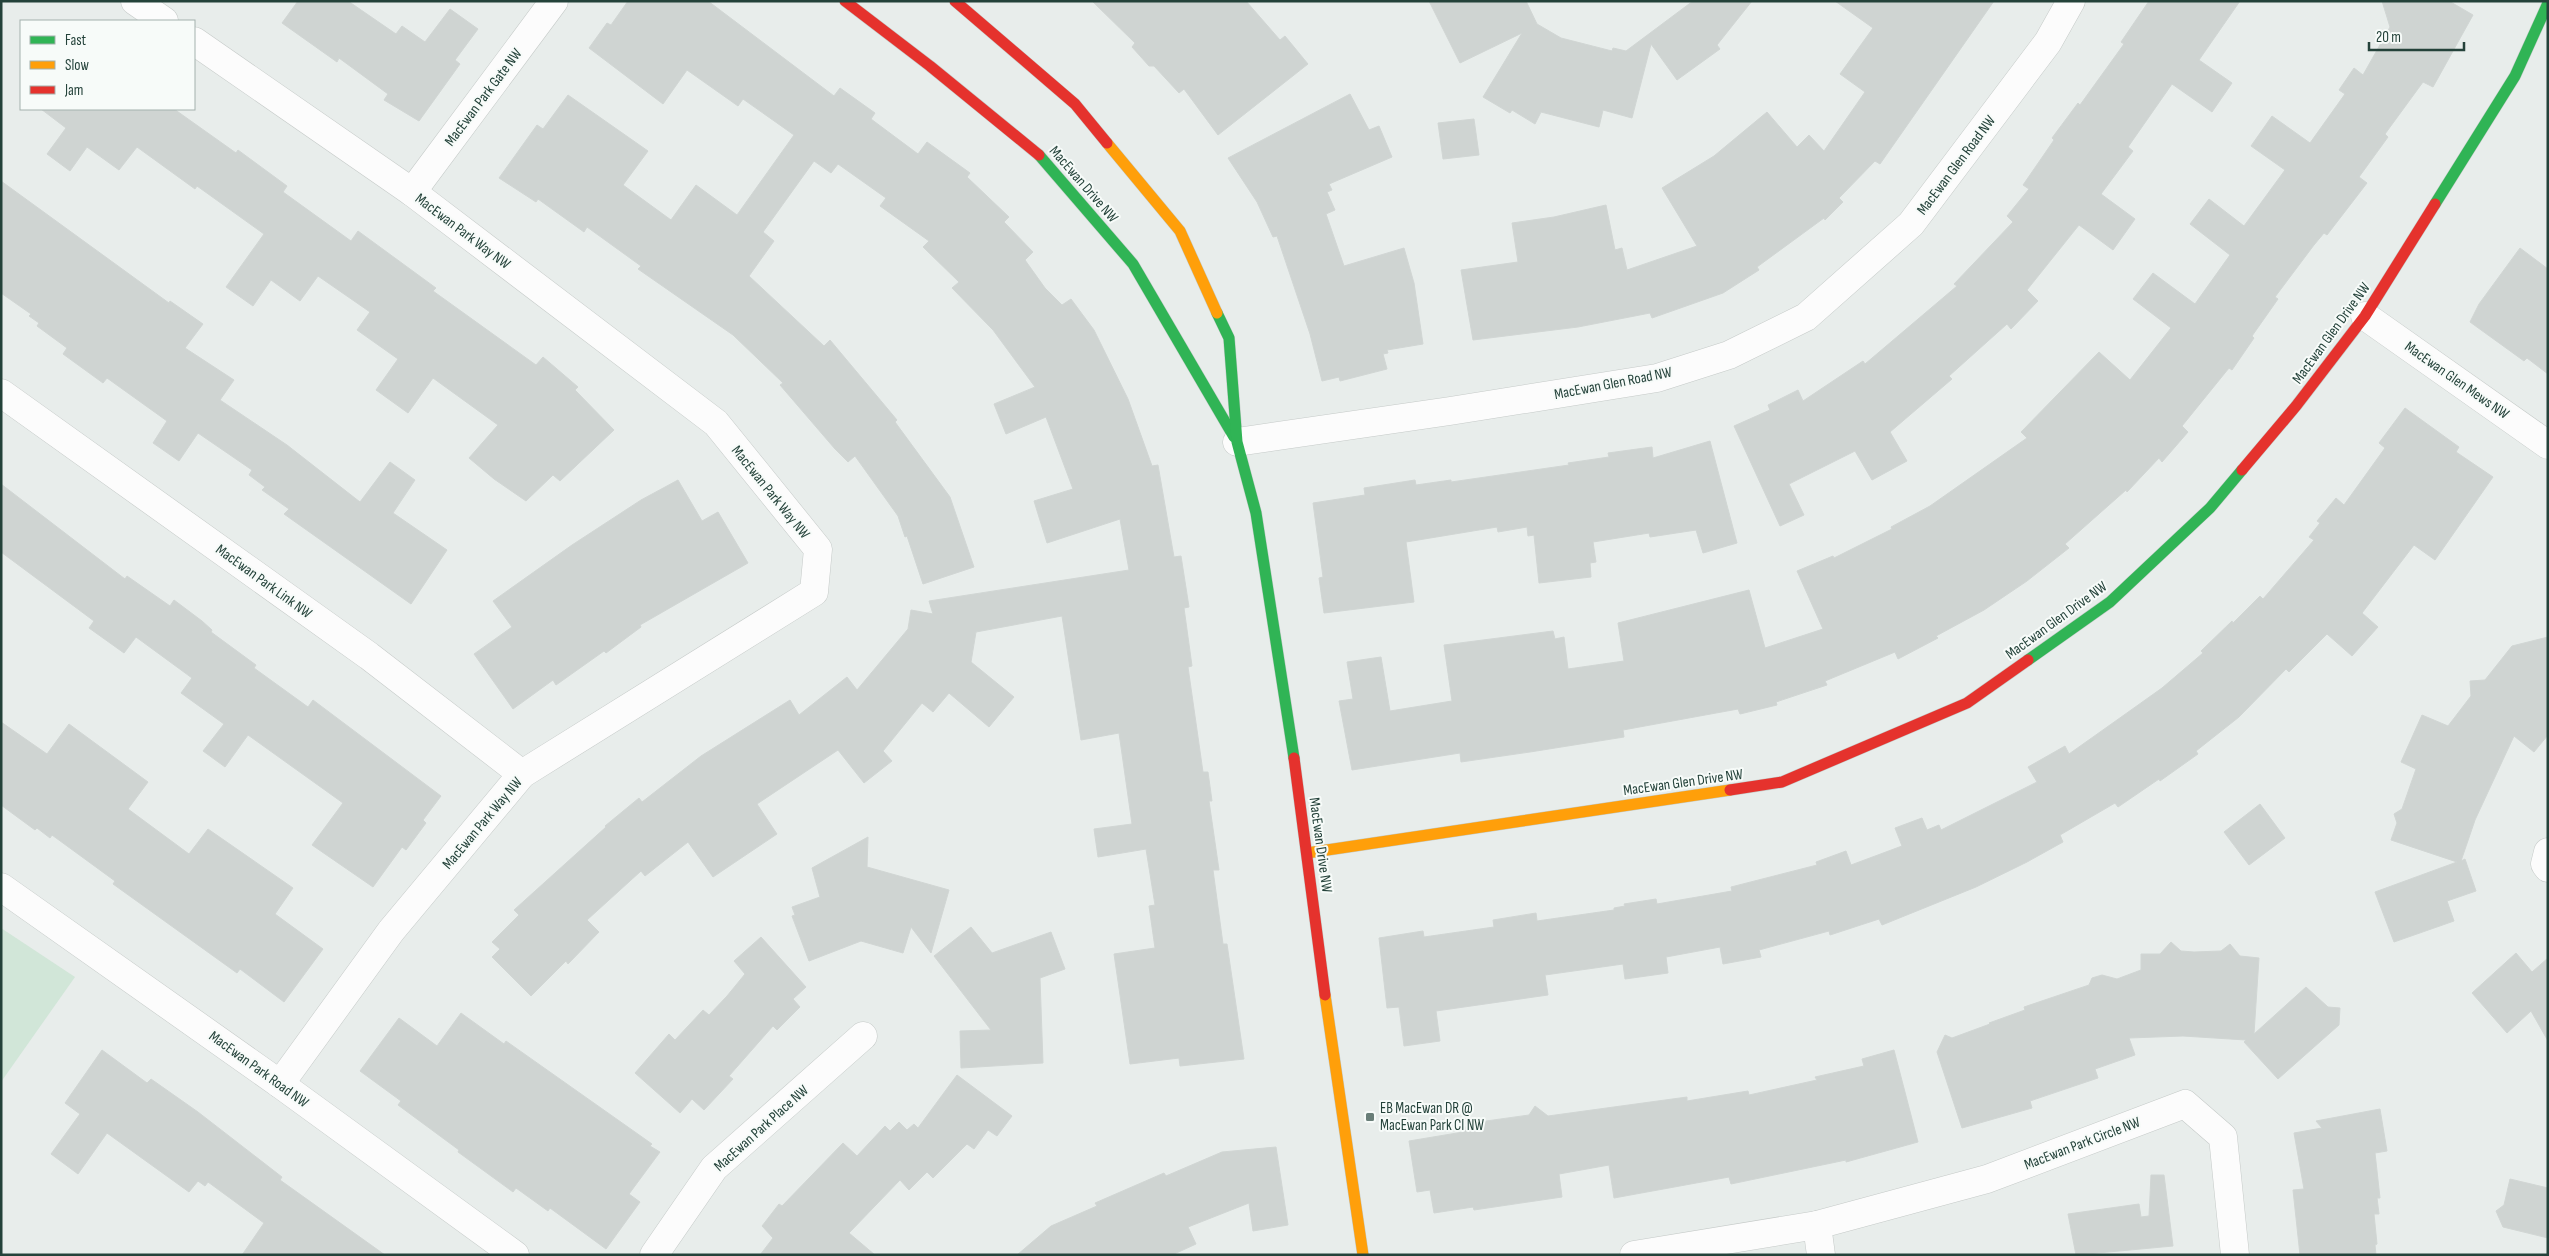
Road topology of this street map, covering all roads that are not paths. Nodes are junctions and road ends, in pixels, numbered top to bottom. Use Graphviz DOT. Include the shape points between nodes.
graph roads {
  1 [pos="136,1"];
  2 [pos="554,1"];
  3 [pos="845,1"];
  4 [pos="955,1"];
  5 [pos="2071,1"];
  6 [pos="2548,3"];
  7 [pos="163,20"];
  8 [pos="195,43"];
  9 [pos="412,192"];
  10 [pos="2365,316"];
  11 [pos="1,394"];
  12 [pos="1237,442"];
  13 [pos="2548,445"];
  14 [pos="522,774"];
  15 [pos="2548,852"];
  16 [pos="1308,853"];
  17 [pos="2548,868"];
  18 [pos="1,886"];
  19 [pos="863,1036"];
  20 [pos="280,1084"];
  21 [pos="1817,1225"];
  22 [pos="515,1255"];
  23 [pos="654,1255"];
  24 [pos="1363,1255"];
  25 [pos="1634,1255"];
  26 [pos="1821,1255"];
  27 [pos="2235,1255"];
  1 -- 7 [label="street"];
  2 -- 9 [label="street, MacEwan Park Gate NW"];
  3 -- 12 [label="street, MacEwan Drive NW" via="1044,159 1133,264"];
  4 -- 12 [label="street, MacEwan Drive NW" via="1075,104 1180,231 1229,338"];
  5 -- 12 [label="street, MacEwan Glen Road NW" via="2048,42 1911,224 1806,318 1728,355 1657,378"];
  6 -- 10 [label="street, MacEwan Glen Drive NW" via="2515,76"];
  8 -- 9 [label="street, MacEwan Park Way NW"];
  9 -- 14 [label="street, MacEwan Park Way NW" via="716,423 818,549 814,592"];
  10 -- 13 [label="street, MacEwan Glen Mews NW"];
  10 -- 16 [label="street, MacEwan Glen Drive NW" via="2296,406 2210,508 2110,602 1967,703 1782,782"];
  11 -- 14 [label="street, MacEwan Park Link NW" via="369,656"];
  12 -- 16 [label="street, MacEwan Drive NW" via="1256,513"];
  14 -- 20 [label="street, MacEwan Park Way NW" via="391,931"];
  15 -- 17 [label="street" via="2545,864"];
  16 -- 24 [label="street, MacEwan Drive NW"];
  18 -- 20 [label="street, MacEwan Park Road NW"];
  19 -- 23 [label="street, MacEwan Park Place NW" via="714,1168"];
  20 -- 22 [label="street, MacEwan Park Road NW"];
  21 -- 25 [label="street, MacEwan Park Circle NW"];
  21 -- 26 [label="street"];
  21 -- 27 [label="street, MacEwan Park Circle NW" via="1988,1179 2185,1104 2223,1137"];
}
